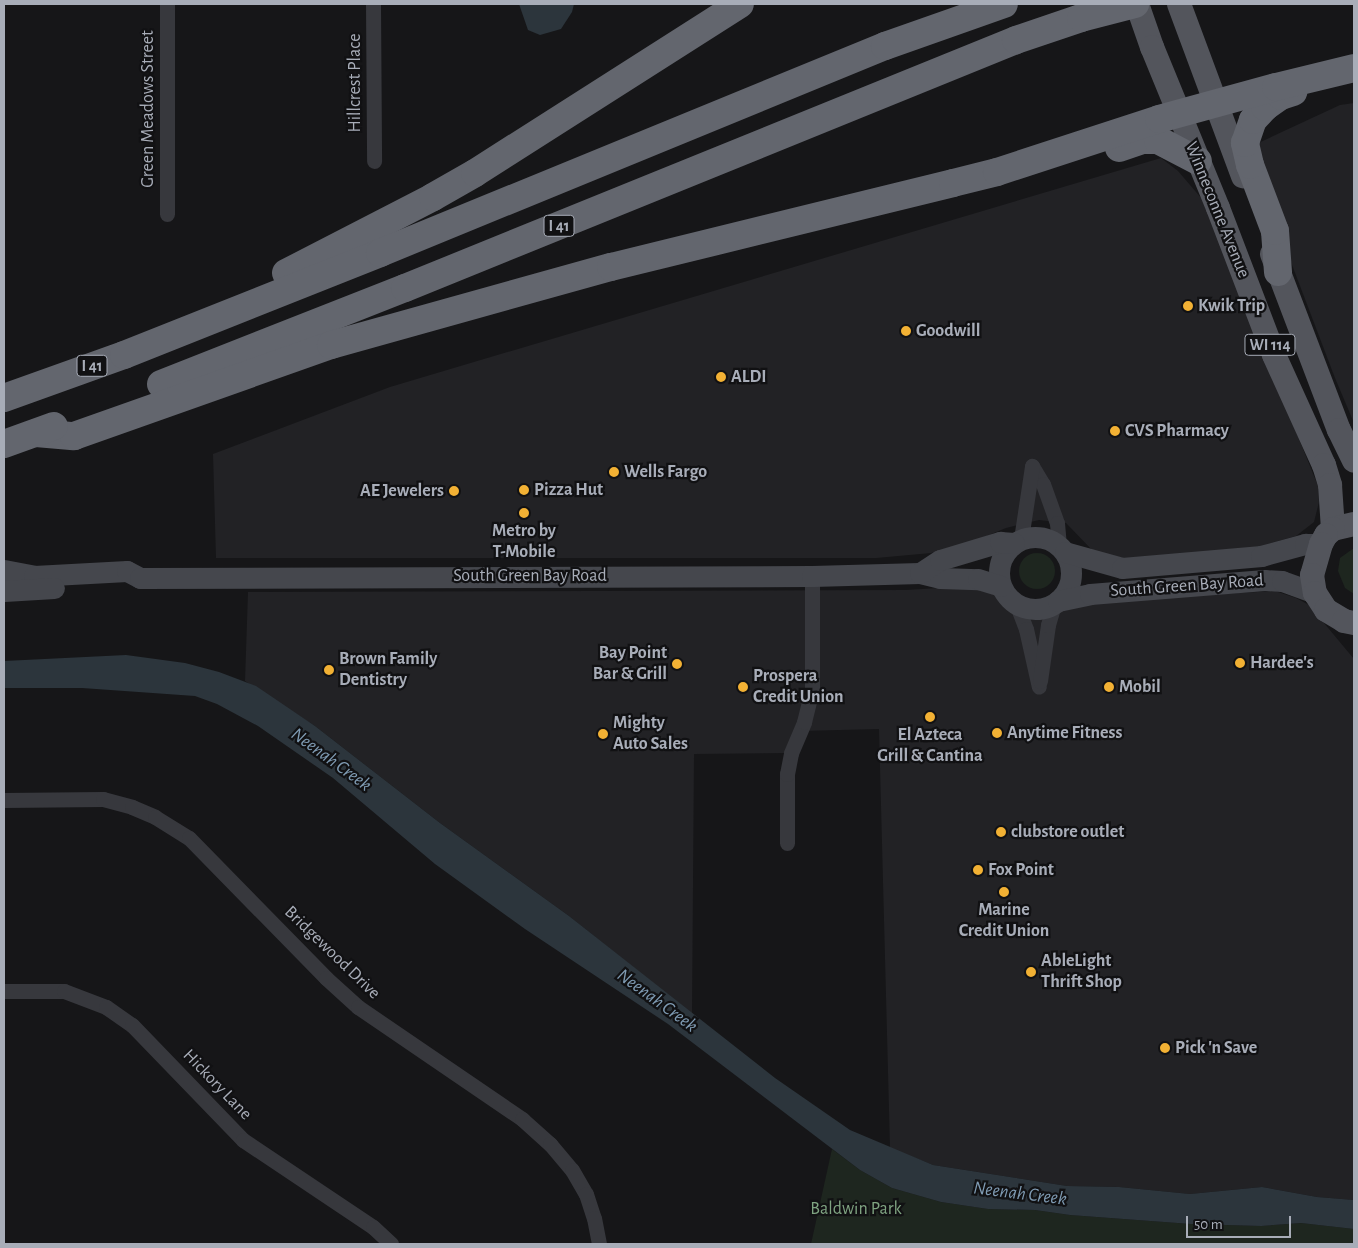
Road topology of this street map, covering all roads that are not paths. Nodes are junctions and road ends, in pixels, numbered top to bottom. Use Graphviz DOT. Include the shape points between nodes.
graph roads {
  1 [pos="167,4"];
  2 [pos="373,4"];
  3 [pos="740,4"];
  4 [pos="1004,4"];
  5 [pos="1136,4"];
  6 [pos="1179,4"];
  7 [pos="1344,72"];
  8 [pos="1216,103"];
  9 [pos="1179,115"];
  10 [pos="1198,161"];
  11 [pos="374,162"];
  12 [pos="997,172"];
  13 [pos="167,214"];
  14 [pos="1278,272"];
  15 [pos="180,332"];
  16 [pos="4,398"];
  17 [pos="36,433"];
  18 [pos="4,444"];
  19 [pos="1354,462"];
  20 [pos="1336,532"];
  21 [pos="1017,541"];
  22 [pos="1062,549"];
  23 [pos="4,557"];
  24 [pos="4,570"];
  25 [pos="920,573"];
  26 [pos="133,574"];
  27 [pos="812,576"];
  28 [pos="1001,586"];
  29 [pos="4,592"];
  30 [pos="1315,593"];
  31 [pos="1056,602"];
  32 [pos="1016,603"];
  33 [pos="1344,619"];
  34 [pos="1354,642"];
  35 [pos="4,800"];
  36 [pos="787,843"];
  37 [pos="4,991"];
  38 [pos="391,1244"];
  39 [pos="599,1244"];
  1 -- 13 [label="street, Green Meadows Street"];
  2 -- 11 [label="street, Hillcrest Place"];
  3 -- 15 [label="highway" via="466,178 302,266 194,313"];
  4 -- 15 [label="highway, I 41" via="885,46"];
  5 -- 9 [label="main road, Winneconne Avenue / WI 114"];
  5 -- 17 [label="highway, I 41" via="1080,18 1016,40 405,288"];
  6 -- 8 [label="main road, Winneconne Avenue / WI 114"];
  7 -- 8 [label="highway"];
  7 -- 14 [label="highway" via="1312,87 1280,96 1252,120 1248,130 1247,154 1275,231"];
  8 -- 9 [label="highway"];
  8 -- 14 [label="main road, Winneconne Avenue / WI 114"];
  9 -- 10 [label="main road, Winneconne Avenue / WI 114"];
  9 -- 12 [label="highway"];
  10 -- 12 [label="highway" via="1163,142 1142,140 1029,175"];
  10 -- 20 [label="main road, Winneconne Avenue / WI 114" via="1274,355 1324,465"];
  12 -- 17 [label="highway" via="612,267 331,345 74,436"];
  14 -- 19 [label="main road, Winneconne Avenue / WI 114"];
  15 -- 16 [label="highway, I 41"];
  17 -- 18 [label="highway, I 41"];
  20 -- 22 [label="main road, South Green Bay Road" via="1261,556 1122,568"];
  20 -- 30 [label="main road" via="1312,575"];
  21 -- 22 [label="main road" via="1038,537 1050,539"];
  21 -- 22 [label="street" via="1032,466 1043,484"];
  21 -- 25 [label="main road" via="1000,542 940,560"];
  21 -- 28 [label="main road" via="1006,550 1000,567"];
  22 -- 31 [label="main road" via="1069,560 1070,582"];
  23 -- 26 [label="main road" via="22,562 99,565"];
  24 -- 26 [label="main road, South Green Bay Road" via="34,576"];
  25 -- 27 [label="main road, South Green Bay Road"];
  25 -- 28 [label="main road, South Green Bay Road" via="940,578 978,579"];
  26 -- 27 [label="main road, South Green Bay Road"];
  26 -- 29 [label="main road, South Green Bay Road" via="128,585"];
  27 -- 36 [label="street" via="812,689 787,774"];
  28 -- 32 [label="main road"];
  30 -- 31 [label="main road, South Green Bay Road" via="1282,581 1264,580 1090,594"];
  30 -- 33 [label="main road" via="1326,610"];
  31 -- 32 [label="main road" via="1037,609"];
  31 -- 32 [label="street" via="1048,625 1039,687 1026,629"];
  33 -- 34 [label="main road"];
  35 -- 39 [label="street, Bridgewood Drive" via="103,799 155,817 189,838 358,1007 506,1108 550,1144 572,1170 586,1194"];
  37 -- 38 [label="street, Hickory Lane" via="64,991 106,1007 132,1025 243,1140 373,1227"];
}
